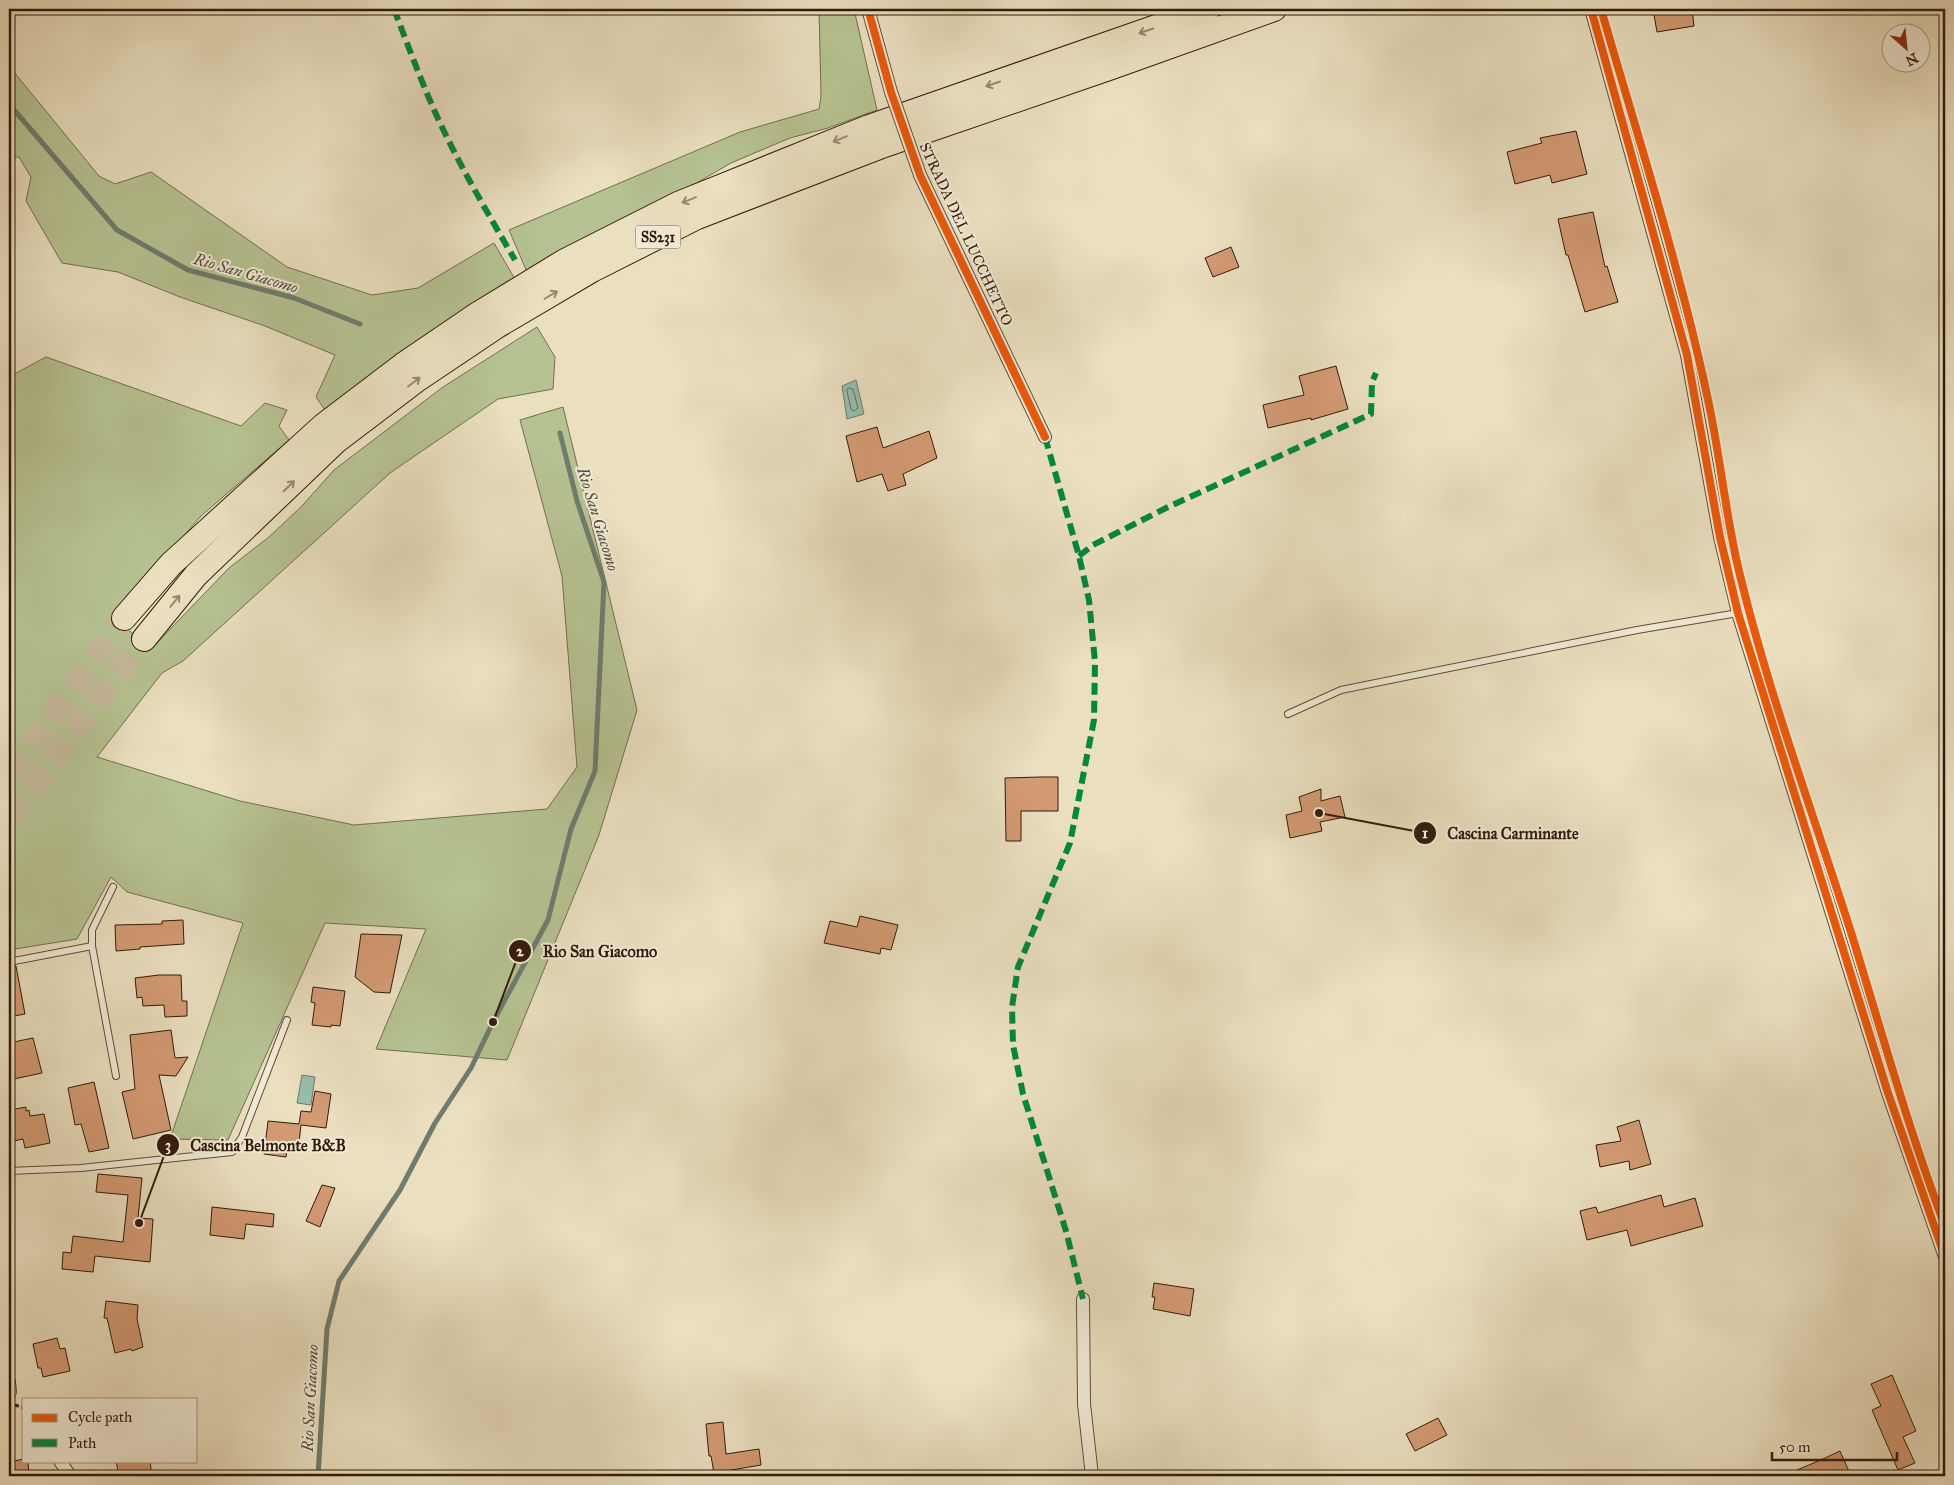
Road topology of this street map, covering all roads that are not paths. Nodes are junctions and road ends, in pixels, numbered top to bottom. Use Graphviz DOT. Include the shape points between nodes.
graph roads {
  1 [pos="868,9"];
  2 [pos="1208,9"];
  3 [pos="1274,9"];
  4 [pos="1591,9"];
  5 [pos="1045,437"];
  6 [pos="1738,612"];
  7 [pos="124,618"];
  8 [pos="144,639"];
  9 [pos="1288,714"];
  10 [pos="114,887"];
  11 [pos="92,946"];
  12 [pos="9,962"];
  13 [pos="287,1020"];
  14 [pos="116,1076"];
  15 [pos="9,1171"];
  16 [pos="1945,1257"];
  17 [pos="1083,1299"];
  18 [pos="61,1462"];
  19 [pos="70,1476"];
  20 [pos="1092,1476"];
  1 -- 5 [label="street, STRADA DEL LUCCHETTO, bridge" via="891,92 920,176"];
  2 -- 7 [label="highway, SS231, one-way" via="869,127 678,204 564,260 418,354 324,425 171,564"];
  8 -- 3 [label="highway, SS231, one-way" via="196,575 335,442 418,379 592,270 697,217 879,146"];
  4 -- 6 [label="street" via="1687,356 1720,537"];
  6 -- 9 [label="lane" via="1341,690"];
  6 -- 16 [label="street" via="1888,1093"];
  10 -- 11 [label="lane" via="92,930"];
  11 -- 12 [label="lane"];
  11 -- 14 [label="lane"];
  13 -- 15 [label="lane" via="242,1137 232,1152 80,1168"];
  17 -- 20 [label="street" via="1084,1404"];
  18 -- 19 [label="street"];
}
